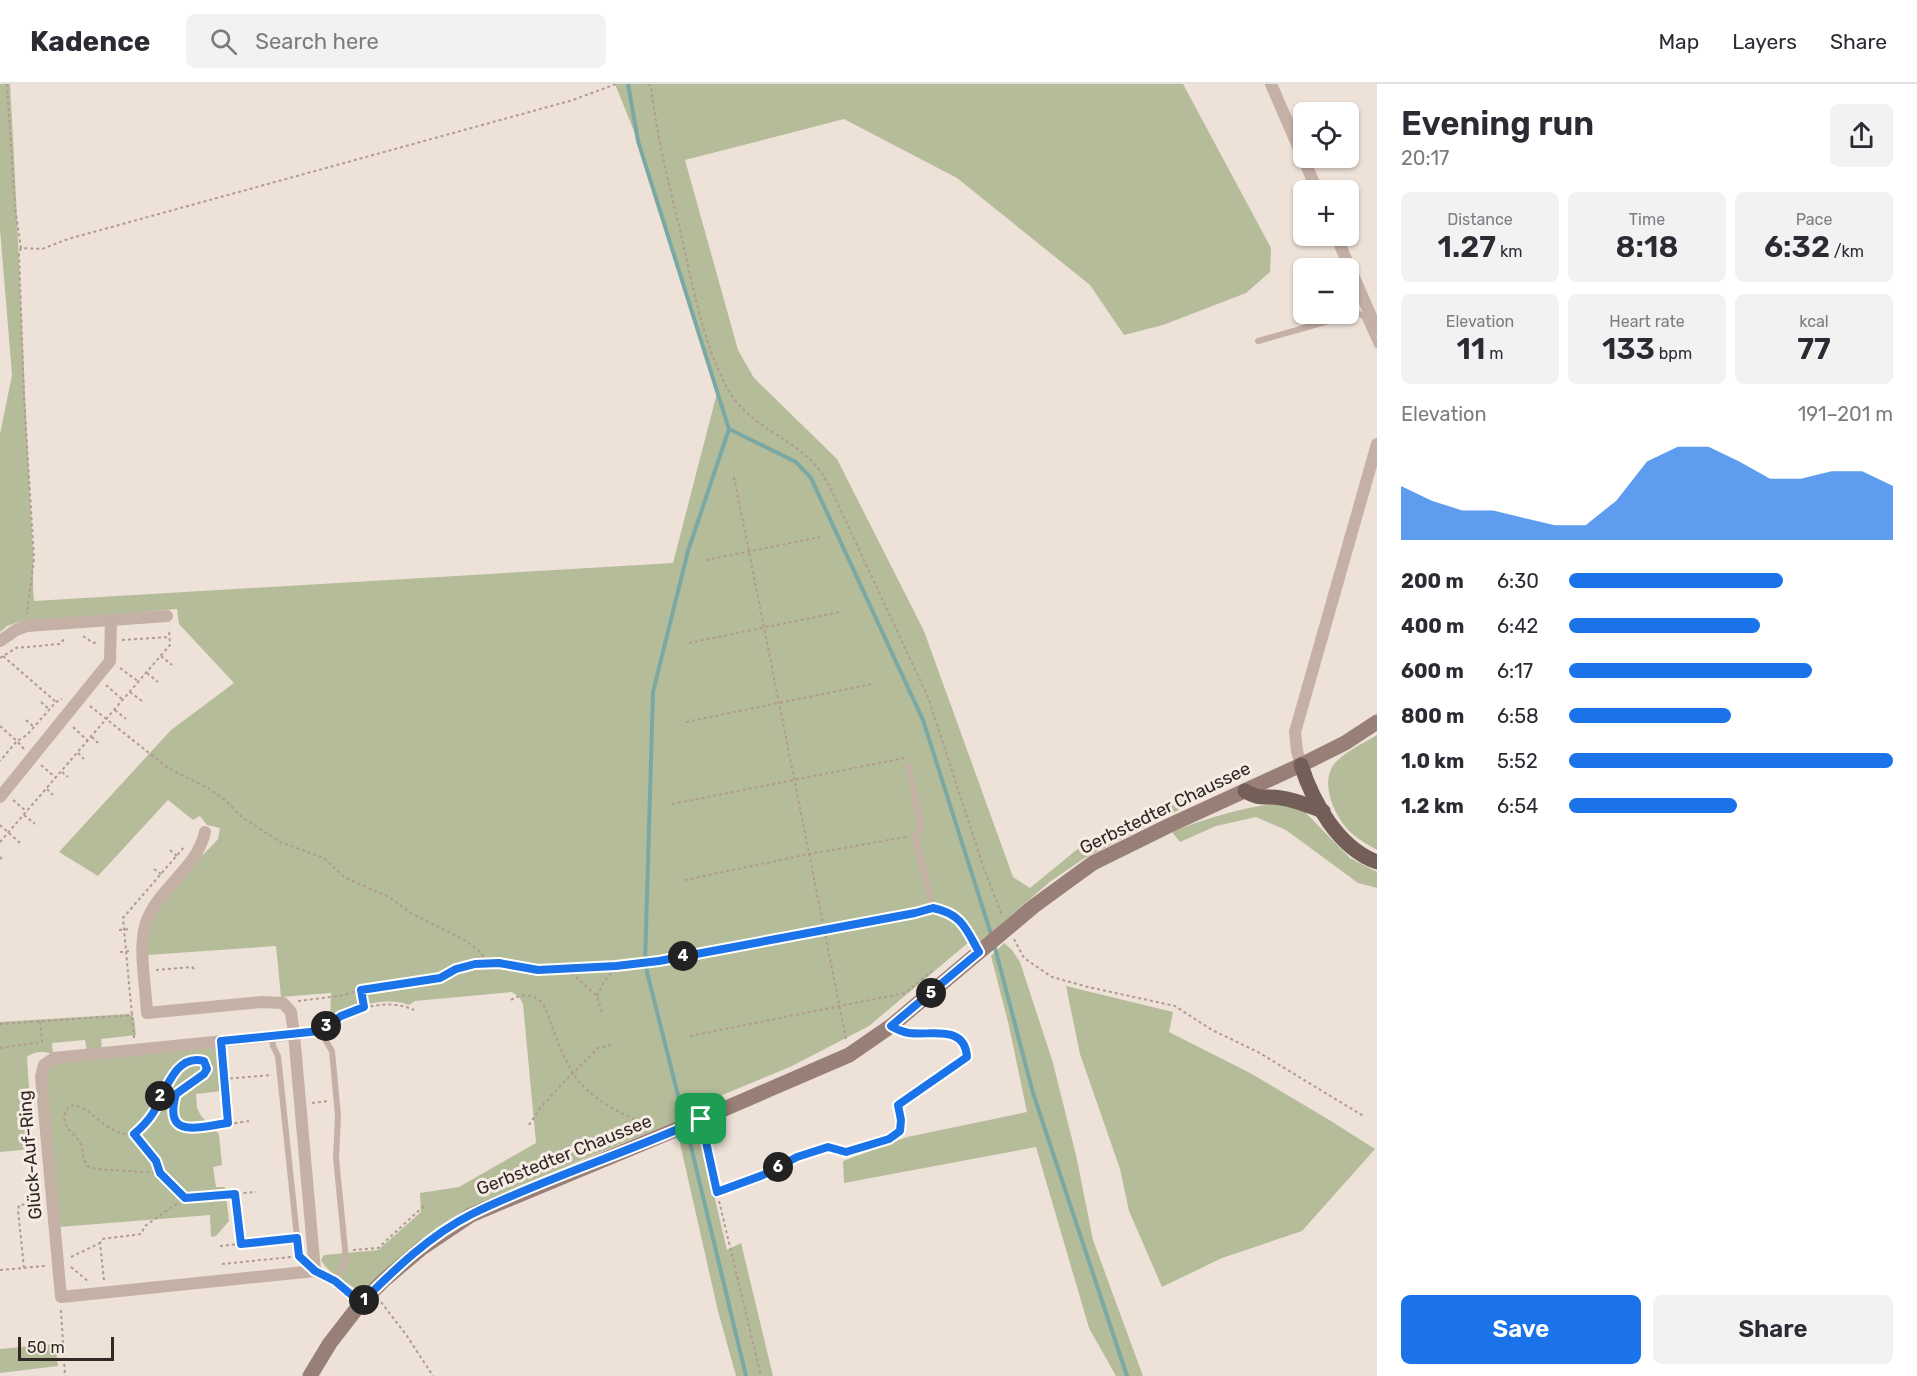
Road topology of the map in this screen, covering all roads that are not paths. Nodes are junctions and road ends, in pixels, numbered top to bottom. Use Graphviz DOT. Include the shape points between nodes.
graph roads {
  1 [pos="1271,84"];
  2 [pos="1313,180"];
  3 [pos="1340,246"];
  4 [pos="1377,330"];
  5 [pos="1258,341"];
  6 [pos="1377,345"];
  7 [pos="1377,444"];
  8 [pos="167,616"];
  9 [pos="111,621"];
  10 [pos="0,641"];
  11 [pos="1377,722"];
  12 [pos="1301,765"];
  13 [pos="909,767"];
  14 [pos="1245,790"];
  15 [pos="2,795"];
  16 [pos="1323,812"];
  17 [pos="205,832"];
  18 [pos="1377,862"];
  19 [pos="994,940"];
  20 [pos="891,1026"];
  21 [pos="294,1035"];
  22 [pos="272,1036"];
  23 [pos="898,1105"];
  24 [pos="697,1121"];
  25 [pos="828,1147"];
  26 [pos="315,1271"];
  27 [pos="335,1281"];
  28 [pos="361,1303"];
  29 [pos="309,1376"];
  1 -- 2 [label="street"];
  3 -- 4 [label="street"];
  5 -- 6 [label="lane" via="1358,313 1364,316"];
  7 -- 12 [label="street" via="1295,732"];
  8 -- 9 [label="street"];
  9 -- 10 [label="street" via="27,626"];
  9 -- 15 [label="street" via="110,661"];
  11 -- 12 [label="main road, Gerbstedter Chaussee"];
  12 -- 14 [label="main road, Gerbstedter Chaussee"];
  12 -- 16 [label="main road"];
  13 -- 19 [label="lane" via="921,827 915,836 933,908 947,910"];
  14 -- 16 [label="main road" via="1258,798 1298,801"];
  14 -- 19 [label="main road, Gerbstedter Chaussee" via="1093,863 1052,891"];
  16 -- 18 [label="main road" via="1346,844"];
  17 -- 21 [label="street" via="201,847 154,906 146,922 142,941 147,1013 283,1003 291,1012"];
  19 -- 20 [label="main road, Gerbstedter Chaussee"];
  20 -- 23 [label="lane" via="907,1033 957,1036 966,1047 967,1057"];
  20 -- 24 [label="main road, Gerbstedter Chaussee" via="849,1055"];
  21 -- 22 [label="street, Glück-Auf-Ring"];
  21 -- 26 [label="street"];
  21 -- 27 [label="lane" via="320,1031 332,1051 345,1251 344,1265"];
  22 -- 26 [label="lane" via="278,1056 299,1256"];
  22 -- 26 [label="street, Glück-Auf-Ring" via="54,1058 44,1065 41,1077 61,1297"];
  24 -- 25 [label="lane" via="717,1192"];
  24 -- 28 [label="main road, Gerbstedter Chaussee" via="471,1215 422,1248"];
  26 -- 27 [label="street"];
  27 -- 28 [label="street"];
  28 -- 29 [label="main road, Gerbstedter Chaussee"];
}
